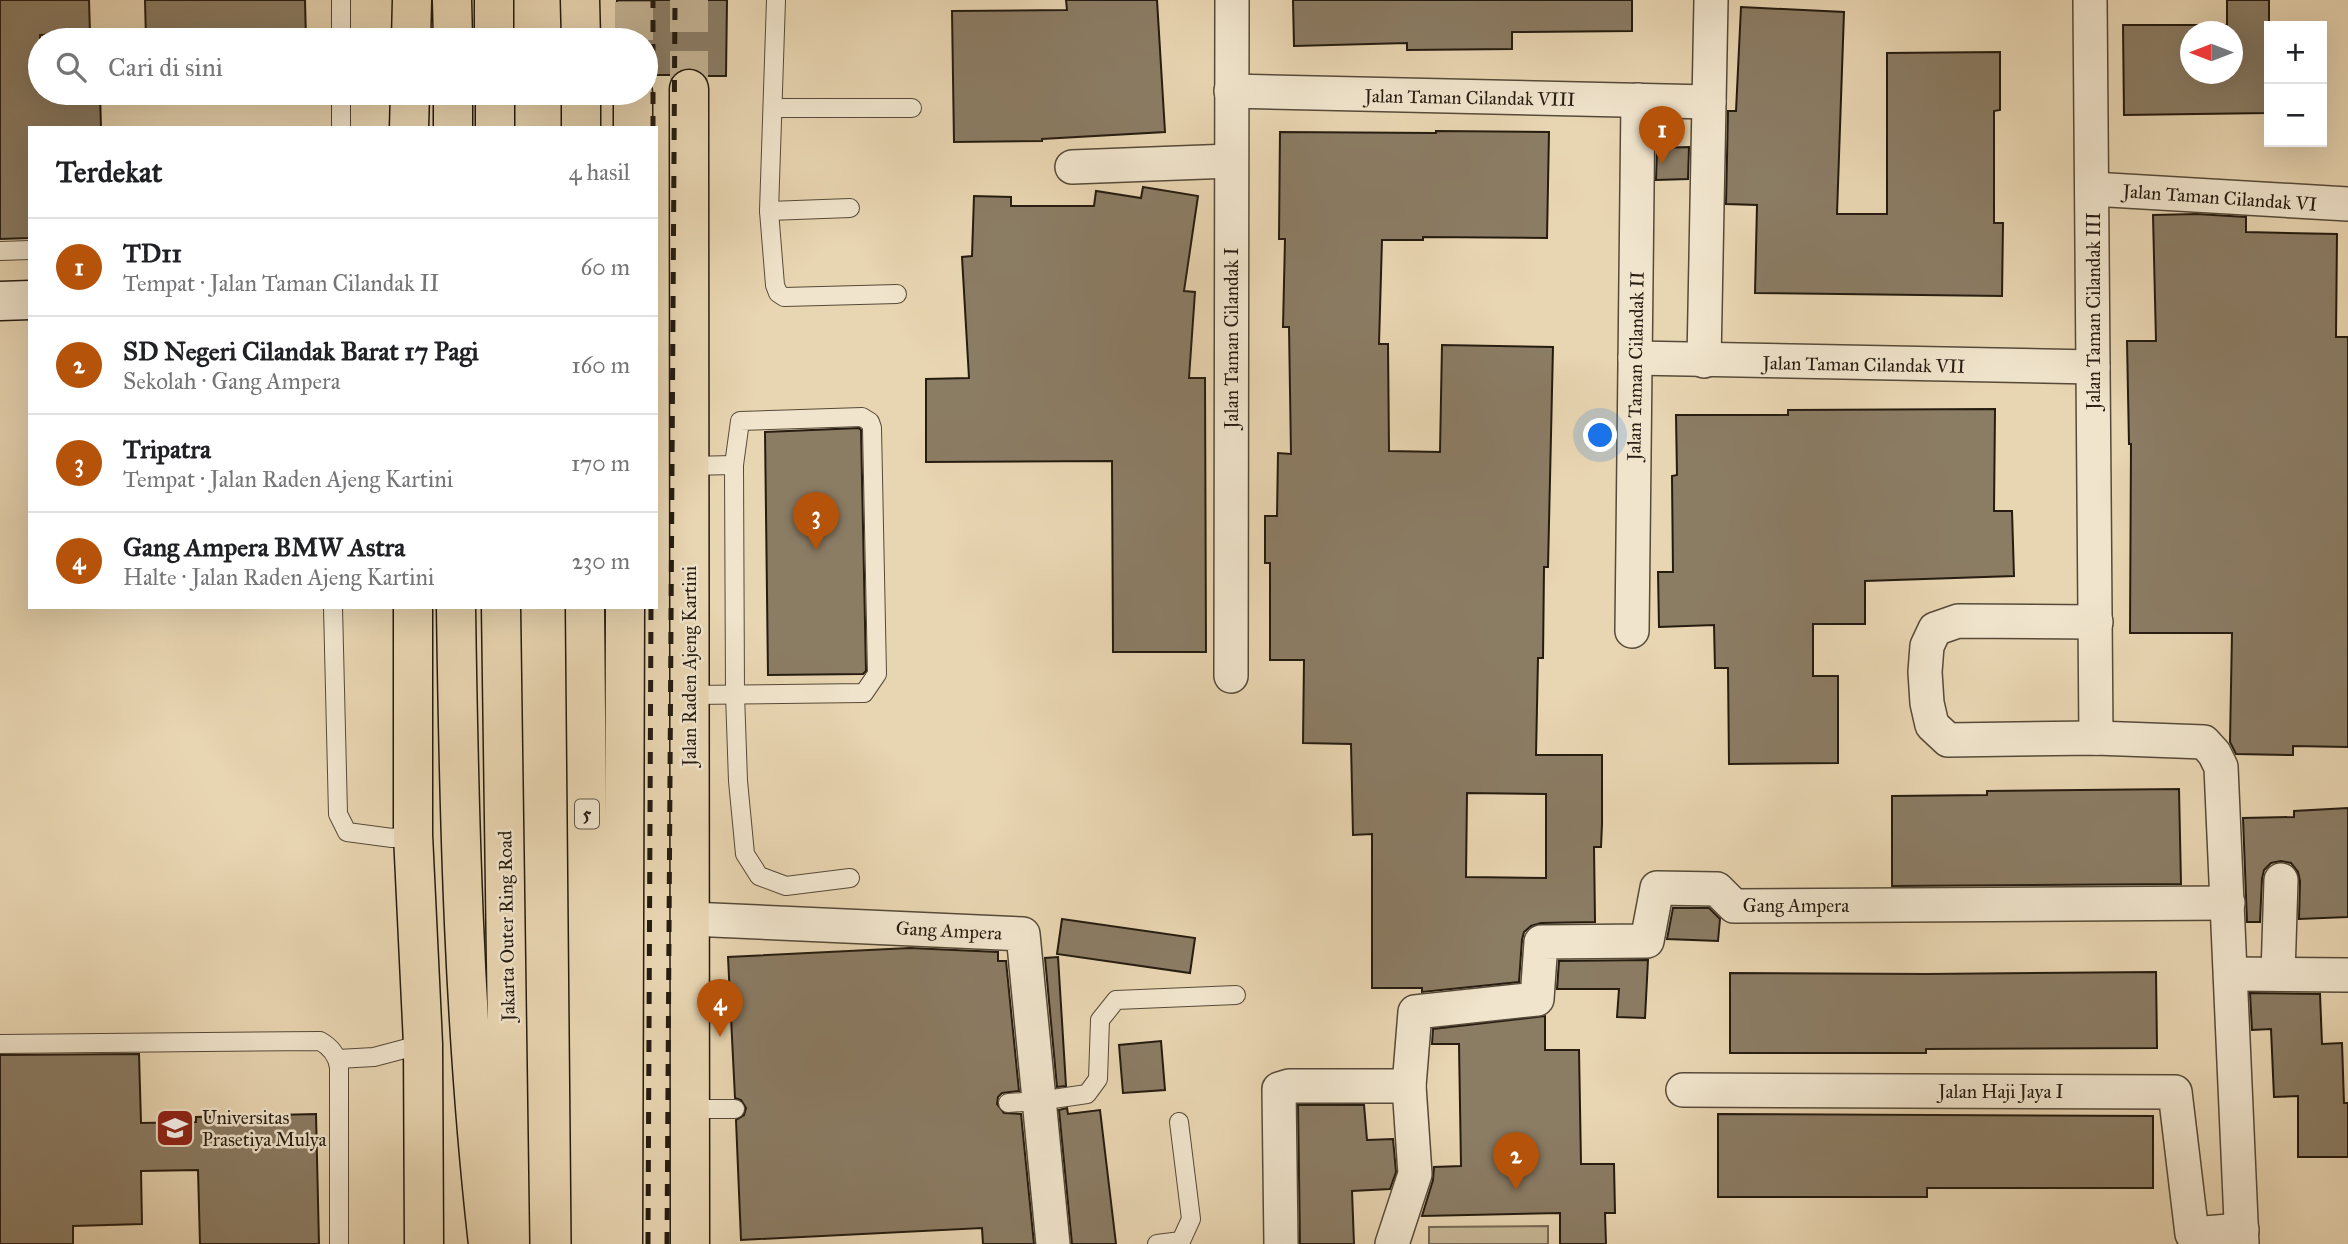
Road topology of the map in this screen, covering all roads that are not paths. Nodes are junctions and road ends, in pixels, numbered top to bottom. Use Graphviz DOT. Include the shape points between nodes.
graph roads {
  1 [pos="341,0"];
  2 [pos="412,0"];
  3 [pos="453,0"];
  4 [pos="494,0"];
  5 [pos="580,0"];
  6 [pos="776,0"];
  7 [pos="1232,0"];
  8 [pos="1711,0"];
  9 [pos="2090,0"];
  10 [pos="341,28"];
  11 [pos="411,28"];
  12 [pos="453,28"];
  13 [pos="494,28"];
  14 [pos="581,28"];
  15 [pos="689,89"];
  16 [pos="1231,91"];
  17 [pos="1638,100"];
  18 [pos="1709,102"];
  19 [pos="341,105"];
  20 [pos="410,105"];
  21 [pos="453,105"];
  22 [pos="495,105"];
  23 [pos="581,105"];
  24 [pos="623,105"];
  25 [pos="633,105"];
  26 [pos="774,108"];
  27 [pos="912,108"];
  28 [pos="341,126"];
  29 [pos="409,126"];
  30 [pos="453,126"];
  31 [pos="495,126"];
  32 [pos="581,126"];
  33 [pos="622,126"];
  34 [pos="633,126"];
  35 [pos="1231,161"];
  36 [pos="1072,167"];
  37 [pos="2092,189"];
  38 [pos="2348,204"];
  39 [pos="850,208"];
  40 [pos="769,211"];
  41 [pos="28,250"];
  42 [pos="0,251"];
  43 [pos="897,294"];
  44 [pos="28,300"];
  45 [pos="0,301"];
  46 [pos="1635,358"];
  47 [pos="1704,361"];
  48 [pos="2093,367"];
  49 [pos="734,465"];
  50 [pos="689,466"];
  51 [pos="333,609"];
  52 [pos="413,609"];
  53 [pos="457,609"];
  54 [pos="501,609"];
  55 [pos="585,609"];
  56 [pos="625,609"];
  57 [pos="2096,622"];
  58 [pos="1632,631"];
  59 [pos="1231,676"];
  60 [pos="735,694"];
  61 [pos="689,695"];
  62 [pos="2096,738"];
  63 [pos="413,835"];
  64 [pos="850,878"];
  65 [pos="2281,880"];
  66 [pos="2228,903"];
  67 [pos="690,919"];
  68 [pos="2231,974"];
  69 [pos="2278,974"];
  70 [pos="2348,975"];
  71 [pos="1236,995"];
  72 [pos="0,1044"];
  73 [pos="423,1044"];
  74 [pos="338,1059"];
  75 [pos="1409,1086"];
  76 [pos="1683,1090"];
  77 [pos="1023,1102"];
  78 [pos="689,1109"];
  79 [pos="735,1109"];
  80 [pos="1179,1122"];
  81 [pos="2242,1237"];
  82 [pos="2192,1239"];
  83 [pos="339,1244"];
  84 [pos="424,1244"];
  85 [pos="488,1244"];
  86 [pos="510,1244"];
  87 [pos="591,1244"];
  88 [pos="622,1244"];
  89 [pos="690,1244"];
  90 [pos="1053,1244"];
  91 [pos="1157,1244"];
  92 [pos="1280,1244"];
  93 [pos="1392,1244"];
  1 -- 10 [label="lane"];
  2 -- 11 [label="highway"];
  3 -- 12 [label="highway"];
  4 -- 13 [label="highway"];
  5 -- 14 [label="highway"];
  6 -- 26 [label="lane"];
  7 -- 16 [label="street, Jalan Taman Cilandak I"];
  8 -- 18 [label="street"];
  9 -- 37 [label="street, Jalan Taman Cilandak III"];
  15 -- 50 [label="highway, Jalan Raden Ajeng Kartini"];
  16 -- 17 [label="street, Jalan Taman Cilandak VIII"];
  16 -- 35 [label="street, Jalan Taman Cilandak I"];
  17 -- 18 [label="street, Jalan Taman Cilandak VIII"];
  17 -- 46 [label="street, Jalan Taman Cilandak II"];
  18 -- 47 [label="street"];
  19 -- 28 [label="lane"];
  20 -- 29 [label="highway"];
  21 -- 30 [label="highway"];
  22 -- 31 [label="highway"];
  23 -- 32 [label="highway"];
  24 -- 33 [label="highway"];
  25 -- 34 [label="highway"];
  26 -- 27 [label="lane"];
  26 -- 40 [label="lane"];
  35 -- 36 [label="street"];
  35 -- 59 [label="street, Jalan Taman Cilandak I"];
  37 -- 38 [label="street, Jalan Taman Cilandak VI"];
  37 -- 48 [label="street, Jalan Taman Cilandak III"];
  39 -- 40 [label="lane"];
  40 -- 43 [label="lane" via="775,285 784,297"];
  41 -- 42 [label="lane"];
  44 -- 45 [label="street"];
  46 -- 47 [label="street, Jalan Taman Cilandak VII"];
  46 -- 58 [label="street, Jalan Taman Cilandak II"];
  47 -- 48 [label="street, Jalan Taman Cilandak VII"];
  48 -- 57 [label="street, Jalan Taman Cilandak III"];
  49 -- 50 [label="lane"];
  49 -- 60 [label="lane"];
  49 -- 60 [label="lane" via="740,421 862,417 872,428 877,674 864,693"];
  50 -- 61 [label="highway, Jalan Raden Ajeng Kartini"];
  51 -- 63 [label="lane" via="338,814 346,832 392,838"];
  52 -- 63 [label="highway"];
  53 -- 85 [label="highway" via="463,934"];
  54 -- 86 [label="highway, Jakarta Outer Ring Road"];
  55 -- 87 [label="highway, 5"];
  56 -- 88 [label="highway"];
  57 -- 62 [label="street, Jalan Taman Cilandak III"];
  57 -- 62 [label="street" via="1958,621 1935,629 1927,646 1925,672 1932,725 1948,740"];
  60 -- 61 [label="lane"];
  60 -- 64 [label="lane" via="745,854 759,876 786,886"];
  61 -- 67 [label="highway, Jalan Raden Ajeng Kartini"];
  62 -- 66 [label="street" via="2204,742 2214,752 2221,768"];
  63 -- 73 [label="highway"];
  65 -- 69 [label="street"];
  66 -- 68 [label="street"];
  66 -- 75 [label="street, Gang Ampera" via="1734,906 1717,889 1657,888 1647,941 1541,942 1537,999 1415,1012"];
  67 -- 77 [label="street, Gang Ampera" via="1023,934"];
  67 -- 78 [label="highway, Jalan Raden Ajeng Kartini"];
  68 -- 69 [label="street"];
  68 -- 81 [label="street, Jalan Haji Jaya I"];
  69 -- 70 [label="street"];
  71 -- 77 [label="lane" via="1116,1000 1100,1020 1098,1079 1087,1094"];
  72 -- 74 [label="lane" via="320,1041"];
  73 -- 74 [label="lane" via="374,1057"];
  73 -- 84 [label="highway"];
  74 -- 83 [label="lane"];
  75 -- 92 [label="street" via="1279,1089"];
  75 -- 93 [label="street, Gang Ampera" via="1415,1174"];
  76 -- 82 [label="street, Jalan Haji Jaya I" via="2175,1092"];
  77 -- 90 [label="street, Gang Ampera"];
  78 -- 79 [label="lane"];
  78 -- 89 [label="highway, Jalan Raden Ajeng Kartini"];
  80 -- 91 [label="lane" via="1191,1219 1181,1241"];
  81 -- 82 [label="street, Jalan Haji Jaya I"];
}
